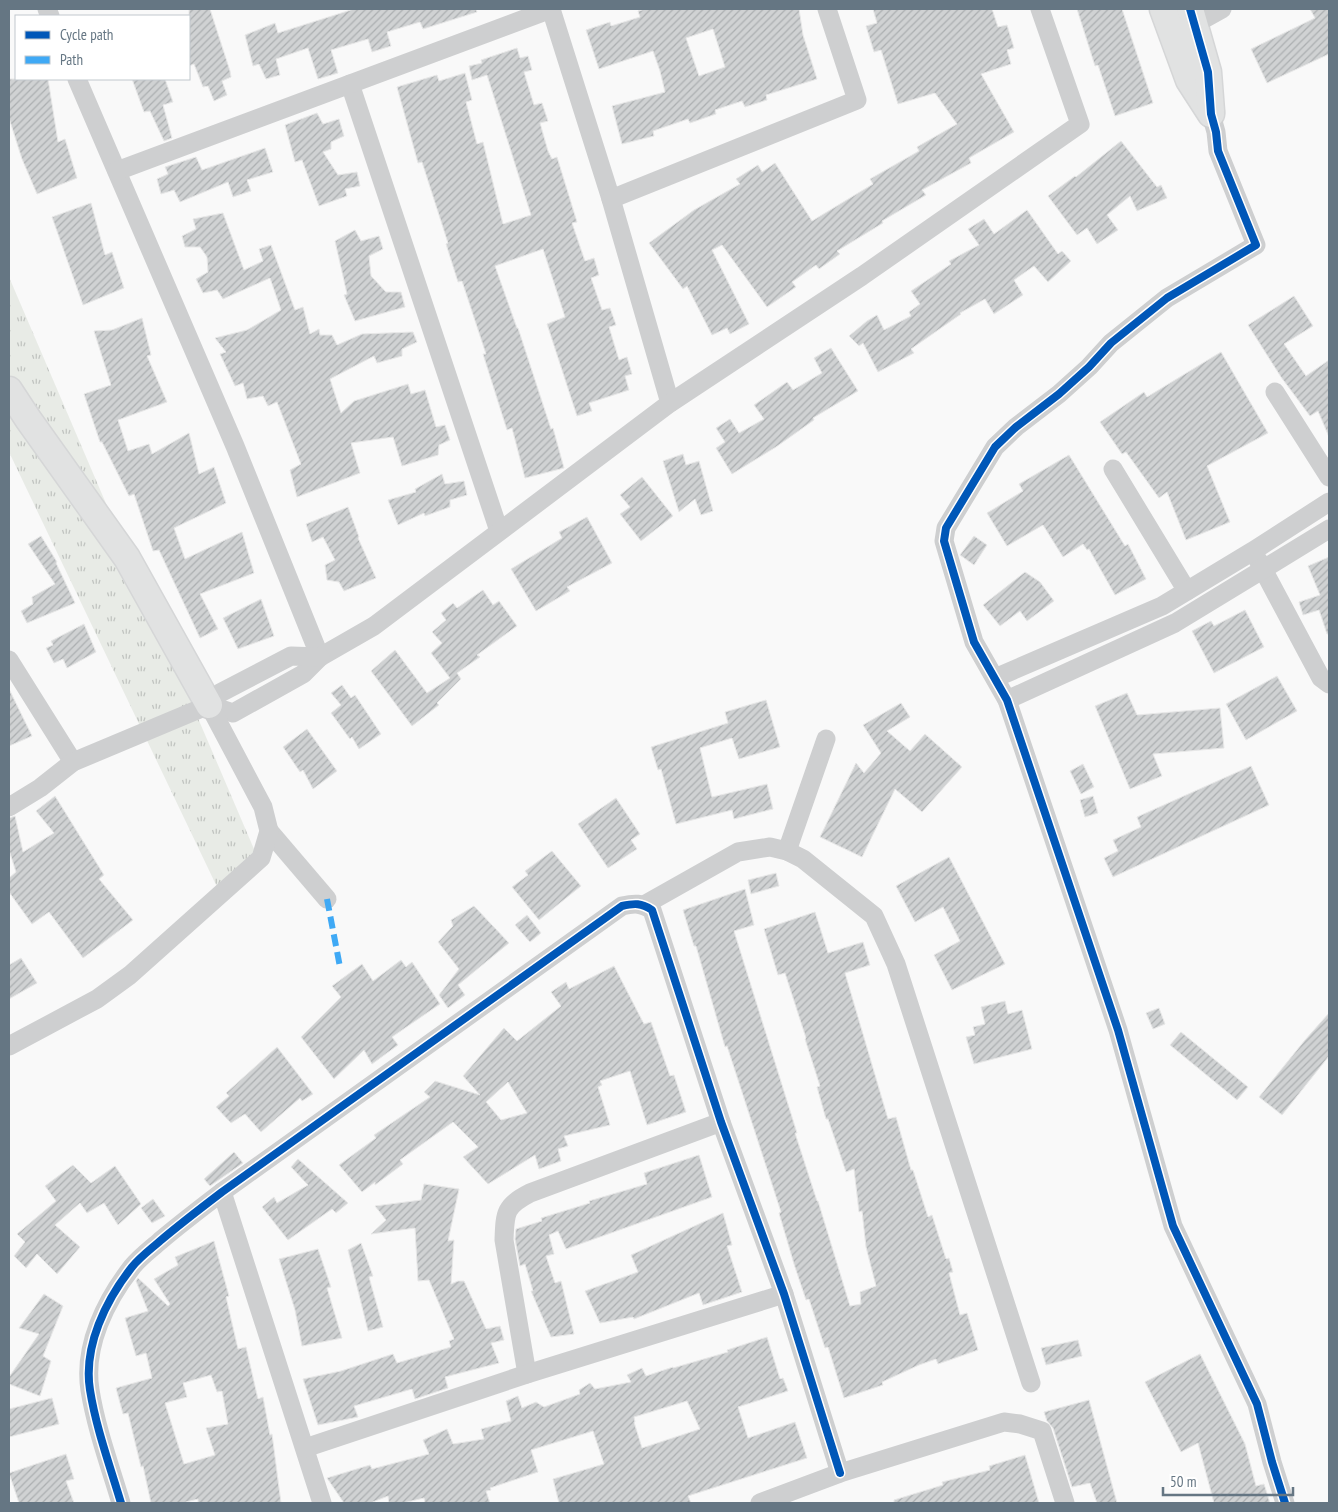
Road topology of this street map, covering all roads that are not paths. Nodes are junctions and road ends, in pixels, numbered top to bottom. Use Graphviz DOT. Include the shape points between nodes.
graph roads {
  1 [pos="826,9"];
  2 [pos="1040,9"];
  3 [pos="1163,9"];
  4 [pos="1222,9"];
  5 [pos="1186,22"];
  6 [pos="77,80"];
  7 [pos="350,84"];
  8 [pos="1211,114"];
  9 [pos="117,171"];
  10 [pos="611,199"];
  11 [pos="9,391"];
  12 [pos="1274,392"];
  13 [pos="670,403"];
  14 [pos="1113,469"];
  15 [pos="1329,478"];
  16 [pos="1329,502"];
  17 [pos="1329,529"];
  18 [pos="500,531"];
  19 [pos="1254,551"];
  20 [pos="1264,570"];
  21 [pos="1187,591"];
  22 [pos="320,657"];
  23 [pos="9,660"];
  24 [pos="995,678"];
  25 [pos="1329,684"];
  26 [pos="1007,700"];
  27 [pos="210,705"];
  28 [pos="826,739"];
  29 [pos="73,762"];
  30 [pos="9,807"];
  31 [pos="269,831"];
  32 [pos="787,850"];
  33 [pos="327,899"];
  34 [pos="644,905"];
  35 [pos="9,1046"];
  36 [pos="721,1122"];
  37 [pos="222,1192"];
  38 [pos="784,1294"];
  39 [pos="527,1374"];
  40 [pos="1031,1383"];
  41 [pos="305,1448"];
  42 [pos="840,1473"];
  43 [pos="121,1503"];
  44 [pos="322,1503"];
  45 [pos="760,1503"];
  46 [pos="1065,1503"];
  47 [pos="1285,1503"];
  1 -- 10 [label="street" via="857,100"];
  2 -- 13 [label="street" via="1080,124 862,276"];
  3 -- 5 [label="street"];
  4 -- 5 [label="street"];
  5 -- 8 [label="street" via="1208,72"];
  6 -- 9 [label="street"];
  7 -- 9 [label="street"];
  7 -- 10 [label="street" via="551,9"];
  7 -- 18 [label="street"];
  8 -- 24 [label="street" via="1218,151 1256,245 1167,298 1009,434 995,447 946,528 946,550 974,642"];
  9 -- 22 [label="street" via="236,446"];
  10 -- 13 [label="street"];
  11 -- 27 [label="street" via="128,558"];
  12 -- 15 [label="street"];
  13 -- 18 [label="street"];
  14 -- 21 [label="street"];
  16 -- 19 [label="street"];
  17 -- 20 [label="street"];
  18 -- 22 [label="street" via="374,626"];
  19 -- 20 [label="street"];
  19 -- 21 [label="street"];
  20 -- 25 [label="street" via="1321,678"];
  20 -- 26 [label="street" via="1175,624"];
  21 -- 24 [label="street" via="1162,606"];
  22 -- 27 [label="street" via="303,674 233,713"];
  23 -- 29 [label="street"];
  24 -- 26 [label="street"];
  26 -- 47 [label="street" via="1118,1030 1173,1226 1257,1404"];
  27 -- 29 [label="street"];
  27 -- 31 [label="street" via="263,807"];
  28 -- 32 [label="street"];
  29 -- 30 [label="street"];
  31 -- 33 [label="street"];
  31 -- 35 [label="street" via="262,858 130,975 97,999"];
  32 -- 34 [label="street" via="770,847 738,852"];
  32 -- 40 [label="street" via="874,916 896,964"];
  34 -- 36 [label="street" via="652,910"];
  34 -- 37 [label="street" via="635,902 622,906"];
  36 -- 38 [label="street"];
  36 -- 39 [label="street" via="515,1201 504,1218 504,1240"];
  37 -- 41 [label="street"];
  37 -- 43 [label="street" via="132,1266 98,1323 89,1363 89,1388"];
  38 -- 39 [label="street"];
  38 -- 42 [label="street"];
  39 -- 41 [label="street"];
  41 -- 44 [label="street"];
  42 -- 45 [label="street"];
  42 -- 46 [label="street" via="1004,1422 1020,1424 1042,1431"];
}
